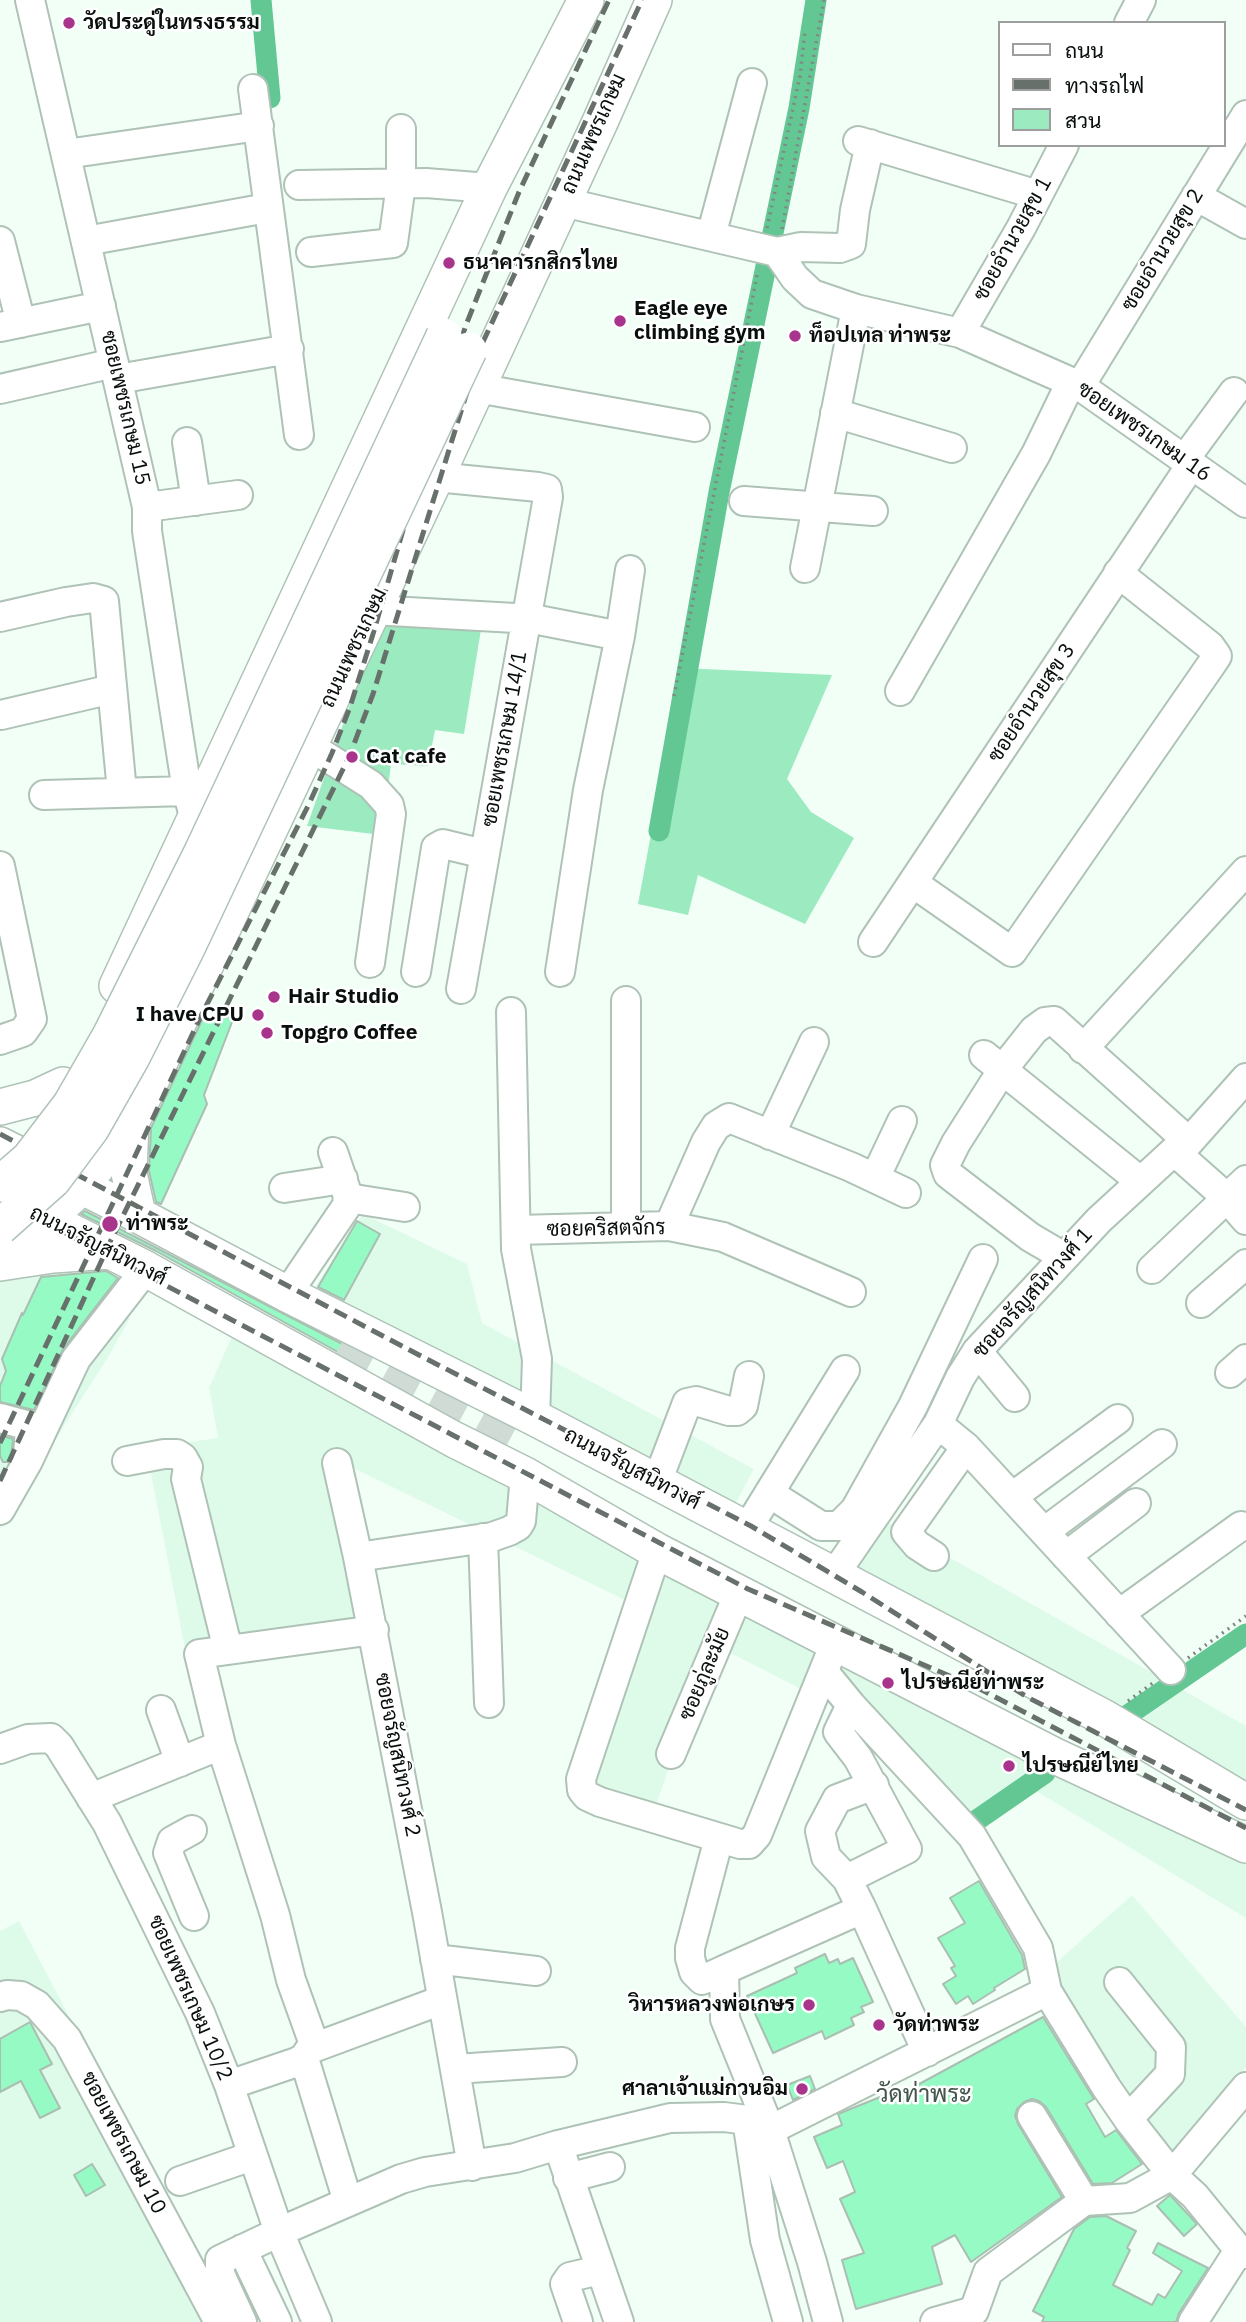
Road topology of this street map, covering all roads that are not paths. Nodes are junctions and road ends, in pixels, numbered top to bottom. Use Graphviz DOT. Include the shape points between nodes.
graph roads {
  1 [pos="30,0"];
  2 [pos="586,0"];
  3 [pos="598,0"];
  4 [pos="645,0"];
  5 [pos="654,0"];
  6 [pos="1141,0"];
  7 [pos="1130,21"];
  8 [pos="752,83"];
  9 [pos="253,89"];
  10 [pos="1246,115"];
  11 [pos="259,126"];
  12 [pos="401,129"];
  13 [pos="1063,147"];
  14 [pos="66,154"];
  15 [pos="401,184"];
  16 [pos="299,185"];
  17 [pos="489,188"];
  18 [pos="1038,195"];
  19 [pos="1196,196"];
  20 [pos="564,202"];
  21 [pos="267,208"];
  22 [pos="1246,224"];
  23 [pos="710,236"];
  24 [pos="0,241"];
  25 [pos="86,241"];
  26 [pos="770,250"];
  27 [pos="310,252"];
  28 [pos="101,306"];
  29 [pos="856,309"];
  30 [pos="11,325"];
  31 [pos="960,333"];
  32 [pos="457,343"];
  33 [pos="289,349"];
  34 [pos="116,371"];
  35 [pos="1075,384"];
  36 [pos="477,388"];
  37 [pos="0,389"];
  38 [pos="1234,393"];
  39 [pos="835,413"];
  40 [pos="695,427"];
  41 [pos="299,435"];
  42 [pos="187,442"];
  43 [pos="952,448"];
  44 [pos="1188,462"];
  45 [pos="436,477"];
  46 [pos="238,495"];
  47 [pos="196,500"];
  48 [pos="744,501"];
  49 [pos="1246,502"];
  50 [pos="817,506"];
  51 [pos="148,507"];
  52 [pos="873,511"];
  53 [pos="805,568"];
  54 [pos="630,570"];
  55 [pos="1118,573"];
  56 [pos="372,610"];
  57 [pos="0,617"];
  58 [pos="527,619"];
  59 [pos="620,636"];
  60 [pos="112,689"];
  61 [pos="900,691"];
  62 [pos="1,715"];
  63 [pos="234,737"];
  64 [pos="302,758"];
  65 [pos="122,792"];
  66 [pos="44,795"];
  67 [pos="191,805"];
  68 [pos="484,853"];
  69 [pos="0,866"];
  70 [pos="1246,871"];
  71 [pos="913,883"];
  72 [pos="873,942"];
  73 [pos="370,963"];
  74 [pos="416,972"];
  75 [pos="560,972"];
  76 [pos="461,989"];
  77 [pos="626,1001"];
  78 [pos="511,1012"];
  79 [pos="0,1040"];
  80 [pos="814,1042"];
  81 [pos="1083,1049"];
  82 [pos="994,1062"];
  83 [pos="1246,1077"];
  84 [pos="63,1085"];
  85 [pos="0,1107"];
  86 [pos="902,1121"];
  87 [pos="131,1123"];
  88 [pos="770,1135"];
  89 [pos="1181,1147"];
  90 [pos="3,1152"];
  91 [pos="333,1152"];
  92 [pos="875,1178"];
  93 [pos="1140,1181"];
  94 [pos="0,1184"];
  95 [pos="82,1186"];
  96 [pos="284,1188"];
  97 [pos="345,1188"];
  98 [pos="1236,1189"];
  99 [pos="906,1193"];
  100 [pos="0,1197"];
  101 [pos="405,1207"];
  102 [pos="138,1215"];
  103 [pos="48,1219"];
  104 [pos="1246,1220"];
  105 [pos="669,1226"];
  106 [pos="0,1227"];
  107 [pos="626,1227"];
  108 [pos="517,1230"];
  109 [pos="110,1251"];
  110 [pos="1064,1257"];
  111 [pos="0,1258"];
  112 [pos="983,1259"];
  113 [pos="0,1263"];
  114 [pos="1246,1264"];
  115 [pos="146,1269"];
  116 [pos="1152,1269"];
  117 [pos="851,1292"];
  118 [pos="287,1294"];
  119 [pos="1201,1303"];
  120 [pos="977,1351"];
  121 [pos="845,1370"];
  122 [pos="749,1376"];
  123 [pos="478,1390"];
  124 [pos="1015,1397"];
  125 [pos="0,1418"];
  126 [pos="1118,1419"];
  127 [pos="938,1424"];
  128 [pos="453,1439"];
  129 [pos="523,1444"];
  130 [pos="1162,1444"];
  131 [pos="966,1447"];
  132 [pos="28,1461"];
  133 [pos="127,1461"];
  134 [pos="337,1463"];
  135 [pos="657,1482"];
  136 [pos="769,1493"];
  137 [pos="1012,1497"];
  138 [pos="1136,1503"];
  139 [pos="0,1510"];
  140 [pos="1241,1527"];
  141 [pos="747,1529"];
  142 [pos="1044,1532"];
  143 [pos="483,1538"];
  144 [pos="657,1551"];
  145 [pos="934,1556"];
  146 [pos="1066,1556"];
  147 [pos="358,1557"];
  148 [pos="834,1575"];
  149 [pos="739,1593"];
  150 [pos="1119,1614"];
  151 [pos="374,1630"];
  152 [pos="228,1650"];
  153 [pos="830,1657"];
  154 [pos="1171,1670"];
  155 [pos="489,1703"];
  156 [pos="851,1705"];
  157 [pos="161,1710"];
  158 [pos="220,1745"];
  159 [pos="0,1749"];
  160 [pos="671,1754"];
  161 [pos="180,1762"];
  162 [pos="874,1785"];
  163 [pos="91,1798"];
  164 [pos="1246,1802"];
  165 [pos="192,1830"];
  166 [pos="719,1838"];
  167 [pos="1242,1843"];
  168 [pos="175,1875"];
  169 [pos="847,1879"];
  170 [pos="140,1890"];
  171 [pos="862,1909"];
  172 [pos="194,1916"];
  173 [pos="435,1959"];
  174 [pos="724,1970"];
  175 [pos="536,1971"];
  176 [pos="1119,1982"];
  177 [pos="1047,1991"];
  178 [pos="0,1997"];
  179 [pos="442,2000"];
  180 [pos="310,2052"];
  181 [pos="927,2052"];
  182 [pos="562,2062"];
  183 [pos="455,2069"];
  184 [pos="229,2085"];
  185 [pos="1246,2087"];
  186 [pos="1032,2116"];
  187 [pos="1237,2116"];
  188 [pos="1128,2119"];
  189 [pos="759,2125"];
  190 [pos="558,2145"];
  191 [pos="252,2156"];
  192 [pos="472,2166"];
  193 [pos="610,2167"];
  194 [pos="1172,2175"];
  195 [pos="568,2178"];
  196 [pos="180,2181"];
  197 [pos="1084,2201"];
  198 [pos="348,2202"];
  199 [pos="279,2232"];
  200 [pos="242,2249"];
  201 [pos="1243,2252"];
  202 [pos="600,2270"];
  203 [pos="988,2272"];
  204 [pos="219,2322"];
  205 [pos="242,2322"];
  206 [pos="277,2322"];
  207 [pos="317,2322"];
  208 [pos="578,2322"];
  209 [pos="618,2322"];
  210 [pos="788,2322"];
  211 [pos="828,2322"];
  212 [pos="935,2322"];
  213 [pos="984,2322"];
  214 [pos="1193,2322"];
  1 -- 14 [label="street, ซอยเพชรเกษม 15"];
  2 -- 17 [label="main road"];
  3 -- 32 [label="main road, ถนนเพชรเกษม" via="527,160"];
  4 -- 32 [label="main road, ถนนเพชรเกษม"];
  5 -- 20 [label="main road, ถนนเพชรเกษม"];
  6 -- 7 [label="street"];
  8 -- 23 [label="street"];
  9 -- 11 [label="street"];
  10 -- 19 [label="street, ซอยอำนวยสุข 2"];
  11 -- 14 [label="street"];
  11 -- 21 [label="street"];
  12 -- 15 [label="street"];
  13 -- 18 [label="street, ซอยอำนวยสุข 1"];
  14 -- 25 [label="street, ซอยเพชรเกษม 15"];
  15 -- 16 [label="street"];
  15 -- 17 [label="street"];
  15 -- 27 [label="street" via="393,243"];
  17 -- 63 [label="main road"];
  18 -- 26 [label="street" via="864,142 851,244"];
  18 -- 31 [label="street, ซอยอำนวยสุข 1"];
  19 -- 22 [label="street"];
  19 -- 35 [label="street, ซอยอำนวยสุข 2"];
  20 -- 23 [label="street"];
  20 -- 36 [label="main road, ถนนเพชรเกษม"];
  21 -- 25 [label="street"];
  21 -- 33 [label="street"];
  23 -- 26 [label="street"];
  24 -- 30 [label="street"];
  25 -- 28 [label="street, ซอยเพชรเกษม 15"];
  26 -- 29 [label="street, ซอยเพชรเกษม 16" via="812,294"];
  28 -- 30 [label="street"];
  28 -- 34 [label="street, ซอยเพชรเกษม 15"];
  29 -- 31 [label="street, ซอยเพชรเกษม 16"];
  29 -- 39 [label="street"];
  31 -- 35 [label="street, ซอยเพชรเกษม 16"];
  32 -- 94 [label="main road, ถนนเพชรเกษม, bridge" via="110,1036 71,1104 29,1159"];
  32 -- 106 [label="main road, ถนนเพชรเกษม, bridge" via="193,936 132,1057 91,1129 53,1180"];
  33 -- 34 [label="street"];
  33 -- 41 [label="street"];
  34 -- 37 [label="street"];
  34 -- 51 [label="street, ซอยเพชรเกษม 15"];
  35 -- 44 [label="street, ซอยเพชรเกษม 16"];
  35 -- 61 [label="street, ซอยอำนวยสุข 2"];
  36 -- 40 [label="street"];
  36 -- 45 [label="main road, ถนนเพชรเกษม"];
  38 -- 44 [label="street, ซอยอำนวยสุข 3"];
  39 -- 43 [label="street"];
  39 -- 50 [label="street"];
  42 -- 47 [label="street"];
  44 -- 49 [label="street, ซอยเพชรเกษม 16"];
  44 -- 55 [label="street, ซอยอำนวยสุข 3"];
  45 -- 56 [label="main road, ถนนเพชรเกษม"];
  45 -- 58 [label="street, ซอยเพชรเกษม 14/1" via="547,489"];
  46 -- 47 [label="street"];
  47 -- 51 [label="street"];
  48 -- 50 [label="street"];
  50 -- 52 [label="street"];
  50 -- 53 [label="street"];
  51 -- 67 [label="street, ซอยเพชรเกษม 15" via="147,531"];
  54 -- 59 [label="street"];
  55 -- 71 [label="street, ซอยอำนวยสุข 3"];
  55 -- 71 [label="street" via="1217,656 1012,952"];
  56 -- 58 [label="street"];
  56 -- 64 [label="main road, ถนนเพชรเกษม"];
  57 -- 60 [label="street" via="79,600 104,601"];
  58 -- 59 [label="street"];
  58 -- 68 [label="street, ซอยเพชรเกษม 14/1"];
  59 -- 75 [label="street" via="588,790"];
  60 -- 62 [label="street"];
  60 -- 65 [label="street"];
  63 -- 64 [label="main road" via="233,766 239,778 255,788 268,786"];
  63 -- 67 [label="main road"];
  64 -- 73 [label="street" via="371,785 389,805"];
  64 -- 87 [label="main road, ถนนเพชรเกษม"];
  65 -- 66 [label="street"];
  65 -- 67 [label="street"];
  67 -- 84 [label="main road" via="100,1022"];
  68 -- 74 [label="street" via="443,844 436,848"];
  68 -- 76 [label="street, ซอยเพชรเกษม 14/1"];
  69 -- 79 [label="street" via="32,1019 23,1032"];
  70 -- 81 [label="street"];
  71 -- 72 [label="street, ซอยอำนวยสุข 3"];
  77 -- 107 [label="street"];
  78 -- 108 [label="street, ซอยคริสตจักร"];
  80 -- 88 [label="street"];
  81 -- 82 [label="street" via="1054,1021 1045,1021"];
  81 -- 89 [label="street"];
  82 -- 93 [label="street"];
  82 -- 110 [label="street" via="947,1158 946,1170 1030,1237"];
  83 -- 89 [label="street, ซอยจรัญสนิทวงศ์ 1"];
  84 -- 85 [label="main road"];
  84 -- 90 [label="main road" via="32,1128"];
  86 -- 92 [label="street"];
  87 -- 95 [label="main road, ถนนเพชรเกษม"];
  87 -- 102 [label="main road" via="129,1173"];
  88 -- 92 [label="street"];
  88 -- 105 [label="street" via="729,1118 716,1126"];
  89 -- 93 [label="street, ซอยจรัญสนิทวงศ์ 1"];
  89 -- 98 [label="street"];
  90 -- 95 [label="main road, ถนนจรัญสนิทวงศ์"];
  91 -- 97 [label="street"];
  92 -- 99 [label="street"];
  93 -- 110 [label="street, ซอยจรัญสนิทวงศ์ 1"];
  95 -- 102 [label="main road, ถนนจรัญสนิทวงศ์"];
  95 -- 103 [label="main road, ถนนเพชรเกษม"];
  96 -- 97 [label="street"];
  97 -- 101 [label="street"];
  97 -- 118 [label="street" via="348,1204 343,1214"];
  98 -- 104 [label="street"];
  98 -- 116 [label="street"];
  100 -- 103 [label="main road, ถนนจรัญสนิทวงศ์"];
  102 -- 118 [label="main road, ถนนจรัญสนิทวงศ์"];
  103 -- 109 [label="main road, ถนนจรัญสนิทวงศ์"];
  103 -- 111 [label="main road, ถนนเพชรเกษม"];
  105 -- 107 [label="street, ซอยคริสตจักร"];
  105 -- 117 [label="street, ซอยคริสตจักร" via="723,1237"];
  107 -- 108 [label="street, ซอยคริสตจักร"];
  108 -- 129 [label="street, ซอยคริสตจักร" via="516,1249 537,1359"];
  109 -- 113 [label="main road"];
  109 -- 115 [label="main road, ถนนจรัญสนิทวงศ์"];
  110 -- 120 [label="street, ซอยจรัญสนิทวงศ์ 1"];
  112 -- 136 [label="street" via="913,1406 855,1510 839,1526 821,1527"];
  114 -- 119 [label="street"];
  115 -- 128 [label="main road, ถนนจรัญสนิทวงศ์"];
  115 -- 132 [label="street" via="76,1359"];
  118 -- 123 [label="main road, ถนนจรัญสนิทวงศ์"];
  120 -- 124 [label="street"];
  120 -- 127 [label="street, ซอยจรัญสนิทวงศ์ 1"];
  121 -- 136 [label="street"];
  122 -- 135 [label="street" via="743,1406 737,1411 687,1403"];
  123 -- 128 [label="main road" via="451,1412 448,1422"];
  123 -- 129 [label="main road, ถนนจรัญสนิทวงศ์"];
  125 -- 132 [label="street" via="30,1426"];
  126 -- 137 [label="street"];
  127 -- 131 [label="street"];
  127 -- 148 [label="street, ซอยจรัญสนิทวงศ์ 1"];
  128 -- 129 [label="main road, ถนนจรัญสนิทวงศ์"];
  129 -- 135 [label="main road, ถนนจรัญสนิทวงศ์"];
  129 -- 143 [label="street" via="521,1521"];
  129 -- 144 [label="main road, ถนนจรัญสนิทวงศ์"];
  129 -- 164 [label="main road, ถนนจรัญสนิทวงศ์" via="1069,1719"];
  129 -- 167 [label="main road, ถนนจรัญสนิทวงศ์" via="1062,1734"];
  130 -- 142 [label="street"];
  131 -- 137 [label="street"];
  131 -- 145 [label="street" via="906,1532"];
  132 -- 139 [label="street"];
  133 -- 152 [label="street" via="177,1454 188,1467 186,1479"];
  134 -- 147 [label="street, ซอยจรัญสนิทวงศ์ 2"];
  135 -- 141 [label="main road, ถนนจรัญสนิทวงศ์"];
  136 -- 141 [label="street"];
  137 -- 142 [label="street"];
  138 -- 146 [label="street"];
  140 -- 150 [label="street"];
  141 -- 148 [label="main road, ถนนจรัญสนิทวงศ์"];
  142 -- 146 [label="street"];
  143 -- 147 [label="street"];
  143 -- 155 [label="street"];
  144 -- 149 [label="main road, ถนนจรัญสนิทวงศ์"];
  144 -- 166 [label="street" via="581,1779 582,1790 600,1802"];
  146 -- 150 [label="street"];
  147 -- 151 [label="street, ซอยจรัญสนิทวงศ์ 2"];
  148 -- 164 [label="main road, ถนนจรัญสนิทวงศ์" via="1105,1718"];
  149 -- 153 [label="main road, ถนนจรัญสนิทวงศ์"];
  149 -- 160 [label="street, ซอยภู่ละมัย"];
  150 -- 154 [label="street"];
  151 -- 152 [label="street"];
  151 -- 173 [label="street, ซอยจรัญสนิทวงศ์ 2"];
  152 -- 158 [label="street" via="199,1654"];
  153 -- 156 [label="street"];
  153 -- 166 [label="street" via="757,1835 740,1844"];
  153 -- 167 [label="main road, ถนนจรัญสนิทวงศ์"];
  156 -- 162 [label="street" via="838,1732"];
  156 -- 177 [label="street" via="972,1836 1038,1948"];
  157 -- 161 [label="street"];
  158 -- 161 [label="street"];
  158 -- 180 [label="street" via="275,1915"];
  159 -- 163 [label="street, ซอยเพชรเกษม 10/2" via="28,1739 51,1738"];
  161 -- 163 [label="street"];
  162 -- 169 [label="street" via="836,1799 820,1831 826,1857"];
  162 -- 169 [label="street" via="907,1849"];
  163 -- 170 [label="street, ซอยเพชรเกษม 10/2"];
  165 -- 168 [label="street" via="169,1845"];
  166 -- 174 [label="street" via="690,1958 702,1980"];
  168 -- 170 [label="street"];
  168 -- 172 [label="street"];
  169 -- 171 [label="street"];
  170 -- 184 [label="street, ซอยเพชรเกษม 10/2" via="200,2013"];
  171 -- 174 [label="street"];
  171 -- 181 [label="street"];
  173 -- 175 [label="street"];
  173 -- 179 [label="street, ซอยจรัญสนิทวงศ์ 2"];
  174 -- 189 [label="street" via="725,2019"];
  176 -- 188 [label="street" via="1171,2047 1170,2074"];
  177 -- 181 [label="street"];
  177 -- 188 [label="street"];
  178 -- 204 [label="street, ซอยเพชรเกษม 10" via="21,1996 37,2005 67,2039"];
  179 -- 180 [label="street"];
  179 -- 183 [label="street, ซอยจรัญสนิทวงศ์ 2"];
  180 -- 184 [label="street"];
  180 -- 198 [label="street"];
  181 -- 189 [label="street"];
  182 -- 183 [label="street"];
  183 -- 192 [label="street, ซอยจรัญสนิทวงศ์ 2"];
  184 -- 191 [label="street, ซอยเพชรเกษม 10/2"];
  185 -- 187 [label="street"];
  186 -- 197 [label="street"];
  187 -- 194 [label="street"];
  188 -- 194 [label="street"];
  189 -- 190 [label="street" via="724,2117 670,2118"];
  189 -- 210 [label="street" via="765,2240"];
  189 -- 211 [label="street" via="812,2262"];
  190 -- 192 [label="street"];
  190 -- 195 [label="street"];
  191 -- 196 [label="street"];
  191 -- 199 [label="street, ซอยเพชรเกษม 10/2"];
  192 -- 198 [label="street" via="425,2172"];
  193 -- 195 [label="street"];
  194 -- 197 [label="street" via="1130,2198"];
  194 -- 201 [label="street"];
  195 -- 202 [label="street"];
  197 -- 203 [label="street"];
  198 -- 199 [label="street"];
  199 -- 200 [label="street"];
  199 -- 207 [label="street, ซอยเพชรเกษม 10/2"];
  200 -- 205 [label="street" via="220,2260 220,2274"];
  200 -- 206 [label="street"];
  201 -- 214 [label="street"];
  202 -- 208 [label="street" via="570,2277 565,2284"];
  202 -- 209 [label="street"];
  203 -- 212 [label="street" via="974,2311"];
  203 -- 213 [label="street"];
}
